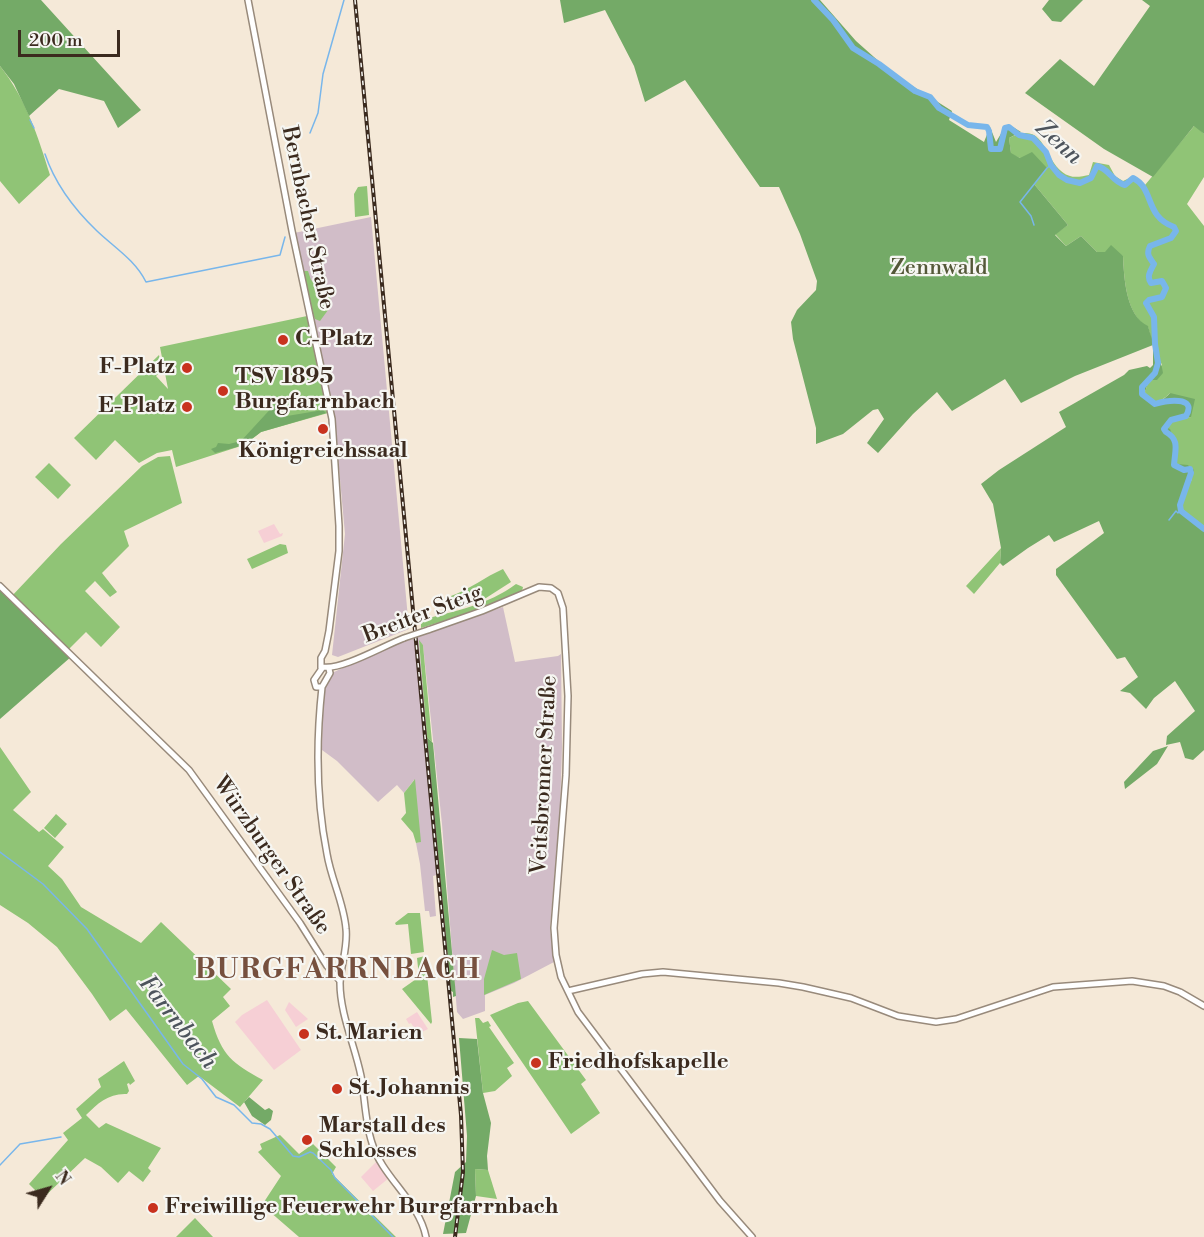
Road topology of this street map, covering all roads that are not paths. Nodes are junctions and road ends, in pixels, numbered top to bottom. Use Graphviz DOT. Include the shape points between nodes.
graph roads {
  1 [pos="248,0"];
  2 [pos="0,585"];
  3 [pos="527,591"];
  4 [pos="326,669"];
  5 [pos="319,687"];
  6 [pos="340,981"];
  7 [pos="568,991"];
  8 [pos="1204,1006"];
  9 [pos="426,1237"];
  10 [pos="752,1237"];
  1 -- 4 [label="street, Bernbacher Straße" via="332,419 339,551 324,654"];
  2 -- 6 [label="street, Würzburger Straße" via="189,770"];
  3 -- 4 [label="street, Breiter Steig, bridge"];
  3 -- 7 [label="street, Veitsbronner Straße" via="551,588 561,597 563,608 567,745 554,928 558,967"];
  4 -- 5 [label="street"];
  4 -- 5 [label="street" via="314,680"];
  5 -- 6 [label="street" via="321,808 328,863 347,942"];
  6 -- 9 [label="street, Würzburger Straße" via="372,1146 416,1213"];
  7 -- 8 [label="street" via="663,972 802,987 851,998 898,1016 936,1022 1053,987 1132,981 1164,986"];
  7 -- 10 [label="street" via="578,1012 720,1201"];
}
